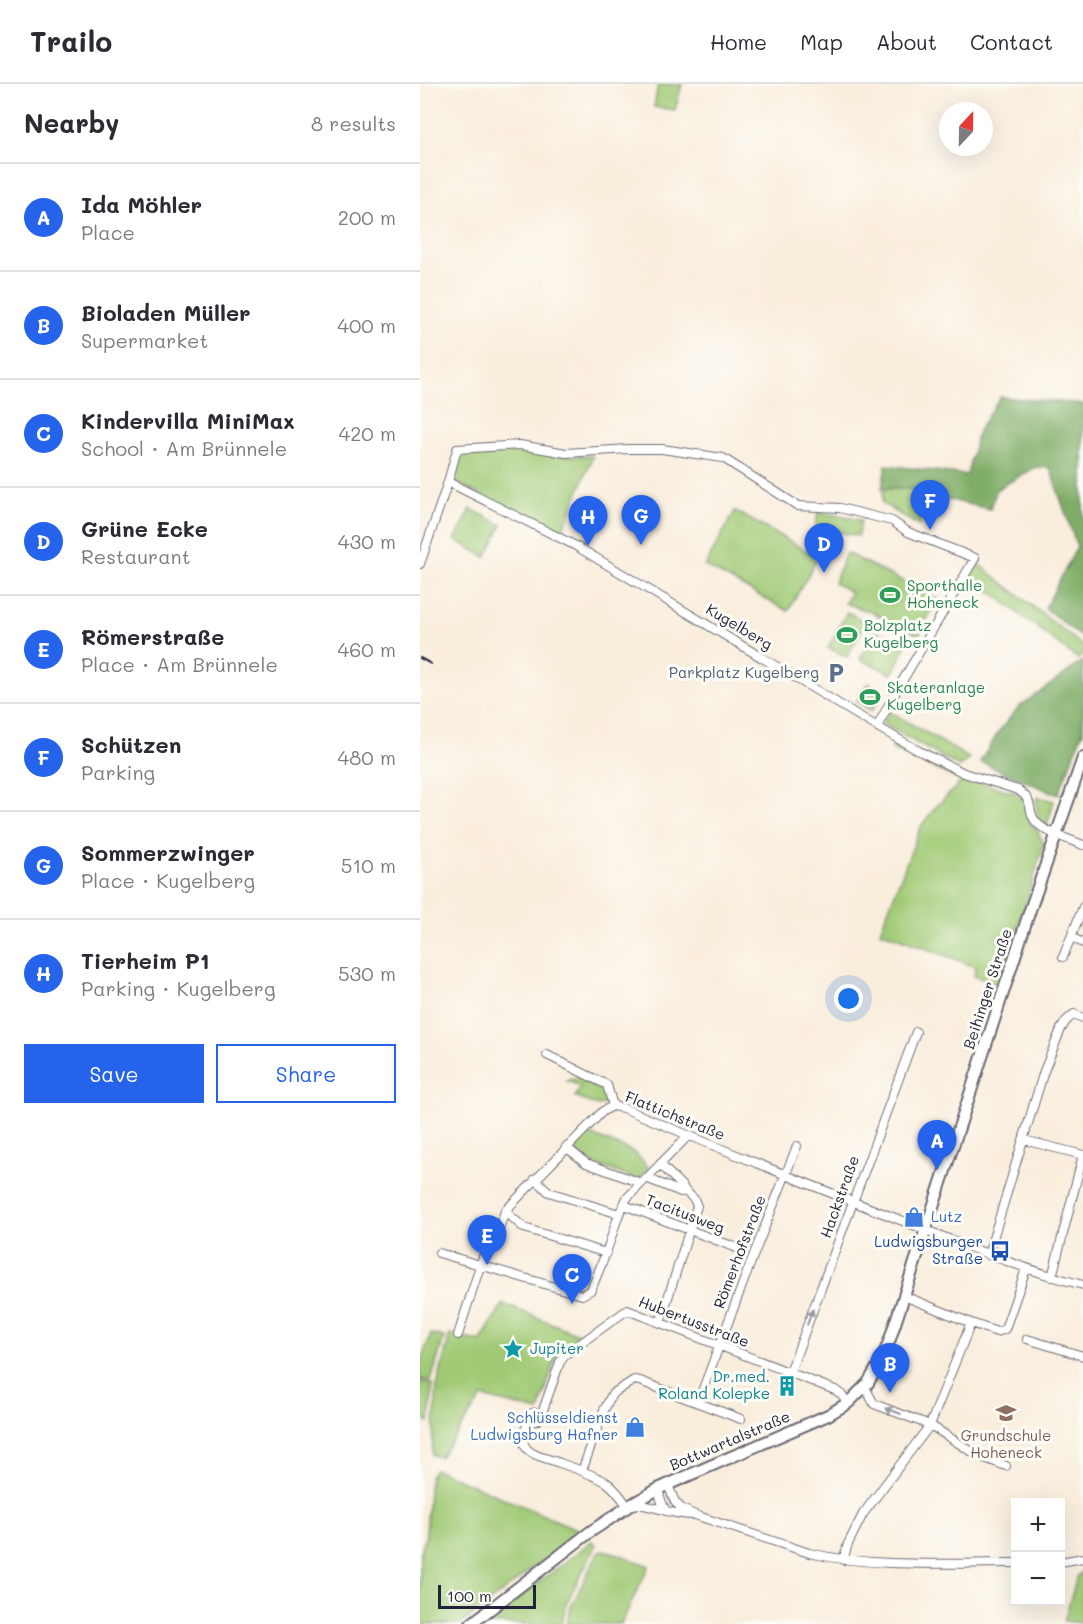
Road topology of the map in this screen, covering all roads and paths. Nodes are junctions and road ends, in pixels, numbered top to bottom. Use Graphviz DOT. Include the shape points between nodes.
graph roads {
  1 [pos="448,482"];
  2 [pos="420,564"];
  3 [pos="877,727"];
  4 [pos="1083,758"];
  5 [pos="1056,834"];
  6 [pos="1083,845"];
  7 [pos="1083,907"];
  8 [pos="1071,937"];
  9 [pos="1083,943"];
  10 [pos="1063,957"];
  11 [pos="1083,1018"];
  12 [pos="916,1032"];
  13 [pos="547,1055"];
  14 [pos="613,1106"];
  15 [pos="688,1136"];
  16 [pos="1024,1140"];
  17 [pos="797,1146"];
  18 [pos="566,1147"];
  19 [pos="1083,1155"];
  20 [pos="660,1164"];
  21 [pos="785,1174"];
  22 [pos="536,1179"];
  23 [pos="643,1181"];
  24 [pos="685,1191"];
  25 [pos="853,1202"];
  26 [pos="624,1205"];
  27 [pos="505,1211"];
  28 [pos="620,1214"];
  29 [pos="690,1229"];
  30 [pos="925,1230"];
  31 [pos="737,1248"];
  32 [pos="439,1253"];
  33 [pos="606,1253"];
  34 [pos="988,1254"];
  35 [pos="480,1266"];
  36 [pos="1026,1269"];
  37 [pos="1052,1277"];
  38 [pos="1083,1285"];
  39 [pos="904,1296"];
  40 [pos="660,1323"];
  41 [pos="971,1323"];
  42 [pos="458,1335"];
  43 [pos="1027,1339"];
  44 [pos="719,1346"];
  45 [pos="1083,1356"];
  46 [pos="790,1372"];
  47 [pos="865,1387"];
  48 [pos="698,1402"];
  49 [pos="848,1403"];
  50 [pos="741,1419"];
  51 [pos="930,1425"];
  52 [pos="1006,1466"];
  53 [pos="582,1471"];
  54 [pos="663,1487"];
  55 [pos="630,1505"];
  56 [pos="666,1510"];
  57 [pos="695,1515"];
  58 [pos="1083,1558"];
  59 [pos="843,1560"];
  60 [pos="1065,1561"];
  61 [pos="1011,1563"];
  62 [pos="471,1624"];
  1 -- 2 [label="street"];
  1 -- 3 [label="street, Kugelberg" via="576,546"];
  1 -- 3 [label="street" via="457,449 520,445 566,453 662,449 723,458 798,506 840,508 892,521 908,532 975,558"];
  3 -- 5 [label="street, Kugelberg" via="964,773 1018,790 1030,801 1037,824"];
  4 -- 5 [label="main road, Beihinger Straße"];
  5 -- 6 [label="street"];
  5 -- 30 [label="main road, Beihinger Straße"];
  7 -- 8 [label="street"];
  8 -- 9 [label="street"];
  8 -- 10 [label="street"];
  11 -- 16 [label="street" via="1074,1014 1061,1029"];
  12 -- 25 [label="street, Hackstraße"];
  13 -- 14 [label="street" via="607,1084"];
  14 -- 15 [label="street, Flattichstraße"];
  14 -- 18 [label="street, Flattichstraße"];
  15 -- 20 [label="street"];
  15 -- 21 [label="street, Flattichstraße"];
  16 -- 19 [label="street"];
  16 -- 34 [label="street"];
  17 -- 21 [label="street, Römerhofstraße"];
  18 -- 22 [label="street, Flattichstraße"];
  18 -- 23 [label="street" via="586,1163"];
  19 -- 37 [label="street"];
  20 -- 23 [label="street"];
  20 -- 24 [label="street"];
  21 -- 25 [label="street, Flattichstraße"];
  21 -- 44 [label="street, Römerhofstraße"];
  22 -- 27 [label="street, Flattichstraße"];
  22 -- 28 [label="street" via="549,1192"];
  23 -- 24 [label="street"];
  23 -- 26 [label="street"];
  24 -- 29 [label="street" via="697,1206"];
  25 -- 30 [label="street, Flattichstraße"];
  46 -- 25 [label="street, Hackstraße, one-way"];
  26 -- 28 [label="street"];
  26 -- 29 [label="street, Tacitusweg"];
  27 -- 33 [label="street" via="524,1228"];
  27 -- 35 [label="street, Flattichstraße" via="492,1250 484,1255"];
  28 -- 33 [label="street"];
  29 -- 31 [label="street, Tacitusweg"];
  29 -- 40 [label="street"];
  30 -- 34 [label="street"];
  30 -- 39 [label="main road, Bottwartalstraße"];
  32 -- 35 [label="street"];
  33 -- 35 [label="street" via="591,1290 582,1295"];
  34 -- 36 [label="street"];
  35 -- 42 [label="street, Flattichstraße"];
  36 -- 37 [label="street"];
  36 -- 41 [label="street" via="1005,1329 997,1332"];
  37 -- 38 [label="street"];
  39 -- 41 [label="street"];
  39 -- 47 [label="main road, Bottwartalstraße" via="882,1359"];
  40 -- 44 [label="street, Hubertusstraße"];
  40 -- 53 [label="street, Hubertusstraße" via="627,1310 566,1354 542,1413 530,1416 523,1436 527,1449"];
  41 -- 51 [label="street"];
  43 -- 45 [label="street"];
  44 -- 46 [label="street, Hubertusstraße"];
  44 -- 48 [label="street, Römerhofstraße"];
  46 -- 49 [label="street, Hubertusstraße" via="835,1390"];
  47 -- 49 [label="main road, Bottwartalstraße"];
  51 -- 47 [label="street, one-way" via="874,1404"];
  48 -- 50 [label="street"];
  48 -- 53 [label="street" via="640,1381 629,1382 612,1394"];
  49 -- 54 [label="main road, Bottwartalstraße"];
  51 -- 52 [label="street" via="976,1455"];
  51 -- 59 [label="street" via="863,1514"];
  53 -- 55 [label="street" via="606,1482"];
  54 -- 55 [label="main road, Bottwartalstraße"];
  54 -- 56 [label="street" via="662,1503"];
  54 -- 57 [label="street" via="677,1506"];
  55 -- 56 [label="street" via="647,1504"];
  55 -- 62 [label="main road, Bottwartalstraße"];
  56 -- 57 [label="street"];
  57 -- 59 [label="street" via="809,1553"];
  58 -- 60 [label="street"];
  59 -- 61 [label="street"];
}
